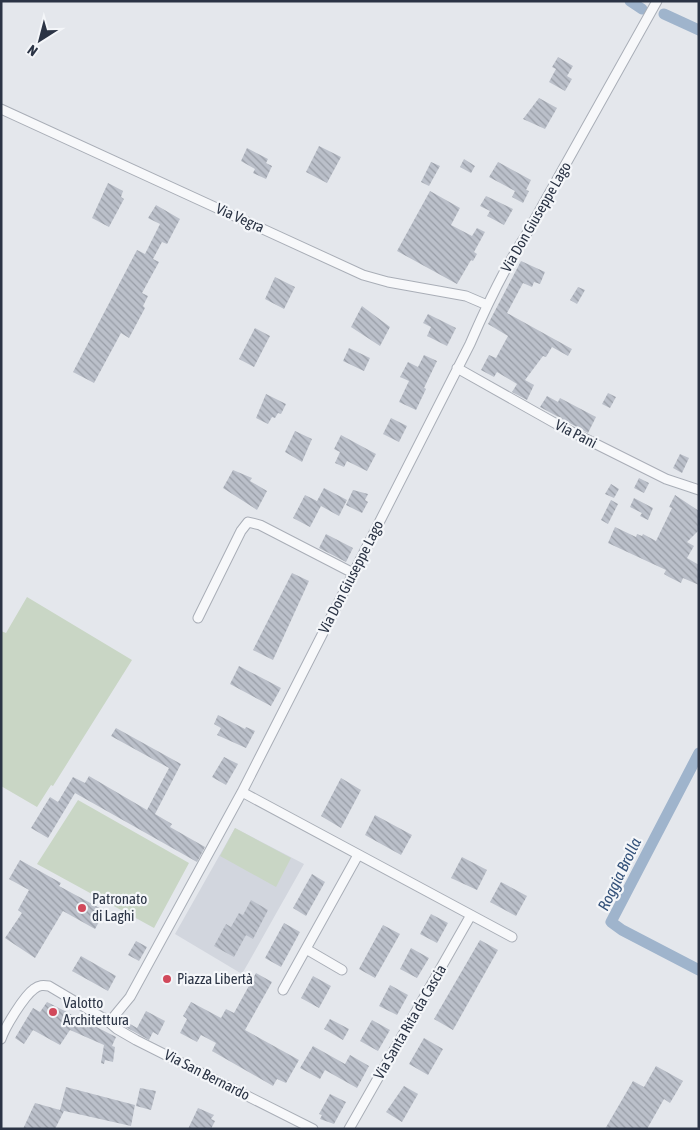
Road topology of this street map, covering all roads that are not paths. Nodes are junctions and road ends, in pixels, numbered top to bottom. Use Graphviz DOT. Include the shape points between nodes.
graph roads {
  1 [pos="657,1"];
  2 [pos="1,109"];
  3 [pos="486,305"];
  4 [pos="457,368"];
  5 [pos="699,490"];
  6 [pos="353,573"];
  7 [pos="198,618"];
  8 [pos="242,792"];
  9 [pos="358,855"];
  10 [pos="471,916"];
  11 [pos="512,938"];
  12 [pos="306,948"];
  13 [pos="342,970"];
  14 [pos="283,990"];
  15 [pos="103,1018"];
  16 [pos="1,1039"];
  17 [pos="313,1129"];
  18 [pos="349,1129"];
  1 -- 3 [label="street, Via Don Giuseppe Lago"];
  2 -- 3 [label="street, Via Vegra" via="363,275 466,296"];
  3 -- 4 [label="street, Via Don Giuseppe Lago"];
  4 -- 5 [label="street, Via Pani" via="560,426 666,479"];
  4 -- 6 [label="street, Via Don Giuseppe Lago"];
  6 -- 7 [label="street" via="260,525 248,522"];
  6 -- 8 [label="street, Via Don Giuseppe Lago"];
  8 -- 9 [label="street"];
  8 -- 15 [label="street, Via Don Giuseppe Lago" via="130,997 111,1020"];
  9 -- 10 [label="street"];
  9 -- 12 [label="street"];
  10 -- 11 [label="street"];
  10 -- 18 [label="street, Via Santa Rita da Cascia"];
  12 -- 13 [label="street"];
  12 -- 14 [label="street"];
  15 -- 16 [label="street" via="50,986 41,985 33,989"];
  15 -- 17 [label="street, Via San Bernardo" via="136,1040"];
}
